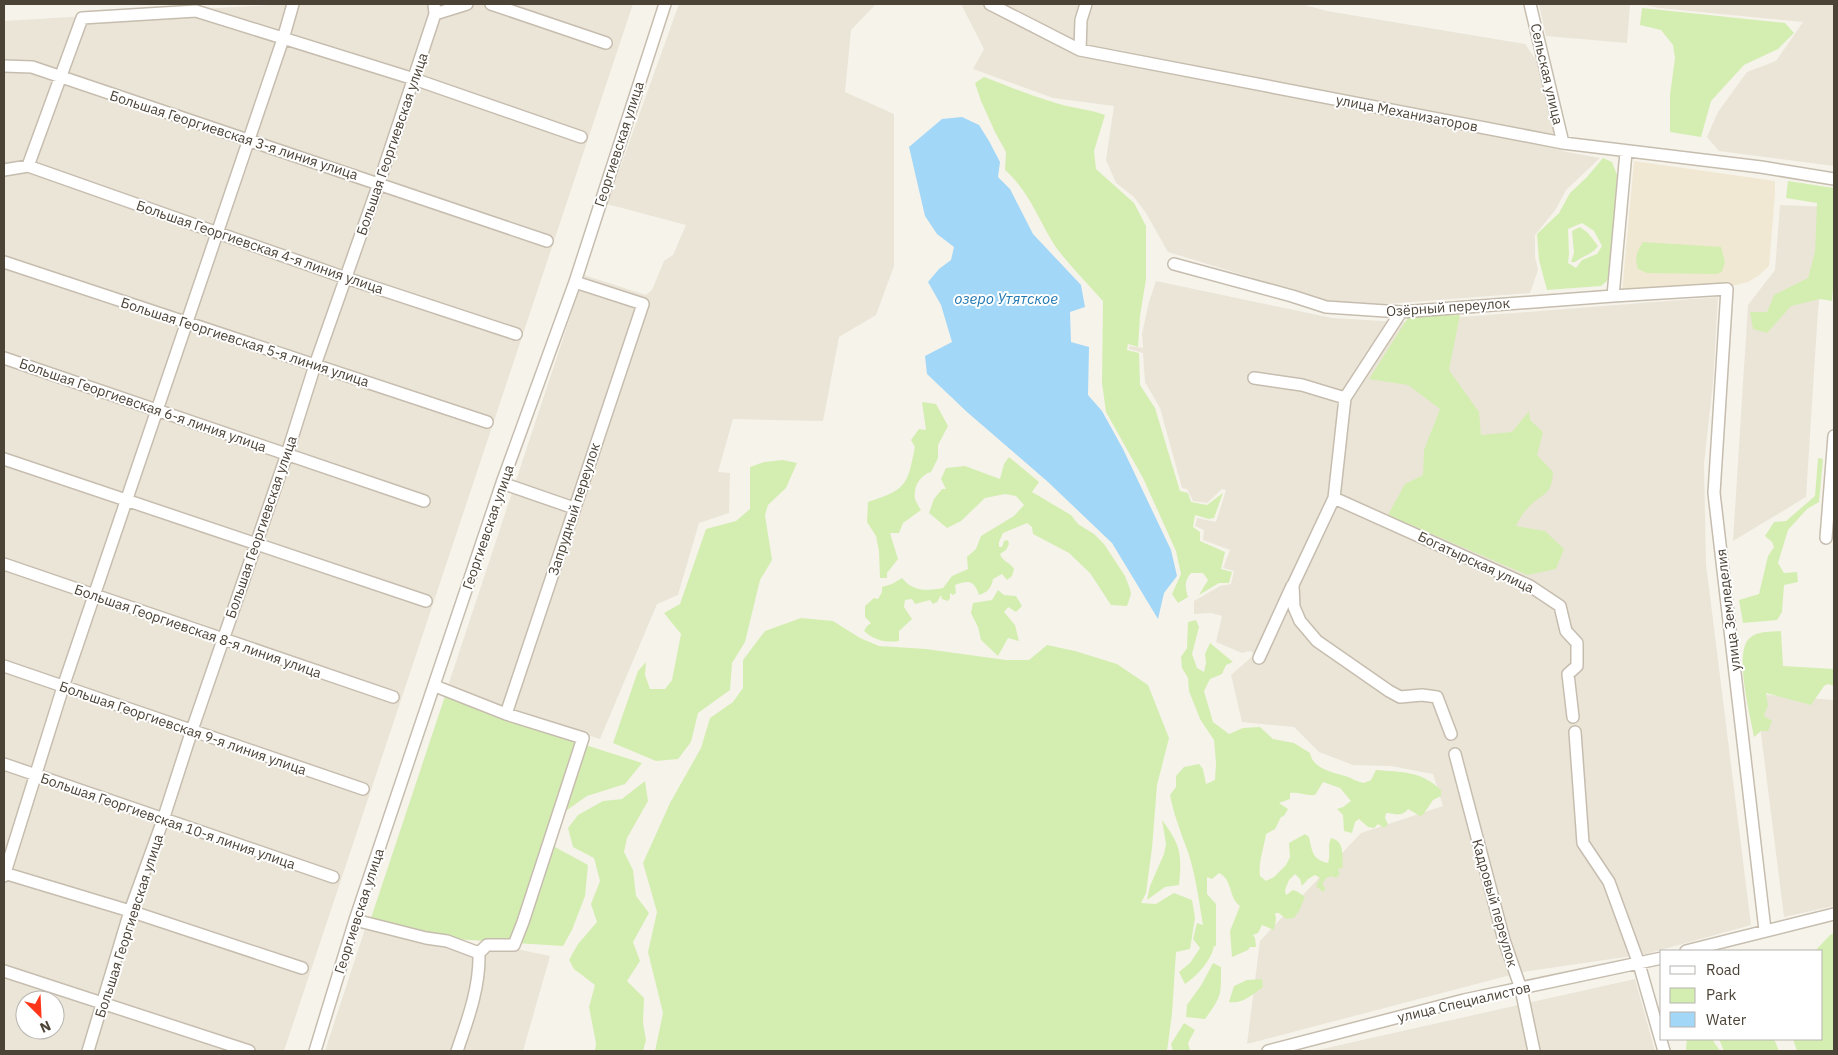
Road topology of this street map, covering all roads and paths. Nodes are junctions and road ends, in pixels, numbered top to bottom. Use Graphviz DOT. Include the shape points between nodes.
graph roads {
  1 [pos="293,4"];
  2 [pos="467,4"];
  3 [pos="491,4"];
  4 [pos="665,4"];
  5 [pos="990,4"];
  6 [pos="1086,4"];
  7 [pos="1530,4"];
  8 [pos="435,9"];
  9 [pos="283,39"];
  10 [pos="606,43"];
  11 [pos="1080,50"];
  12 [pos="4,66"];
  13 [pos="60,77"];
  14 [pos="414,79"];
  15 [pos="582,137"];
  16 [pos="248,141"];
  17 [pos="1564,144"];
  18 [pos="1626,152"];
  19 [pos="28,166"];
  20 [pos="4,170"];
  21 [pos="1834,179"];
  22 [pos="379,184"];
  23 [pos="217,233"];
  24 [pos="547,241"];
  25 [pos="4,262"];
  26 [pos="1174,264"];
  27 [pos="346,278"];
  28 [pos="575,282"];
  29 [pos="1727,289"];
  30 [pos="1613,296"];
  31 [pos="1401,312"];
  32 [pos="186,322"];
  33 [pos="516,334"];
  34 [pos="4,358"];
  35 [pos="315,365"];
  36 [pos="1254,378"];
  37 [pos="1345,398"];
  38 [pos="157,410"];
  39 [pos="487,422"];
  40 [pos="1834,436"];
  41 [pos="287,454"];
  42 [pos="4,459"];
  43 [pos="502,483"];
  44 [pos="1334,498"];
  45 [pos="126,501"];
  46 [pos="424,501"];
  47 [pos="574,508"];
  48 [pos="1826,538"];
  49 [pos="255,543"];
  50 [pos="4,564"];
  51 [pos="1293,585"];
  52 [pos="94,596"];
  53 [pos="426,601"];
  54 [pos="224,639"];
  55 [pos="1259,658"];
  56 [pos="4,666"];
  57 [pos="434,686"];
  58 [pos="63,687"];
  59 [pos="394,697"];
  60 [pos="506,714"];
  61 [pos="1573,717"];
  62 [pos="192,730"];
  63 [pos="1575,732"];
  64 [pos="1451,734"];
  65 [pos="1455,754"];
  66 [pos="4,764"];
  67 [pos="36,775"];
  68 [pos="363,789"];
  69 [pos="163,820"];
  70 [pos="4,874"];
  71 [pos="333,877"];
  72 [pos="130,911"];
  73 [pos="1834,914"];
  74 [pos="355,920"];
  75 [pos="1765,930"];
  76 [pos="1690,950"];
  77 [pos="479,953"];
  78 [pos="1660,959"];
  79 [pos="1639,964"];
  80 [pos="302,968"];
  81 [pos="4,971"];
  82 [pos="1521,989"];
  83 [pos="103,1003"];
  84 [pos="1660,1037"];
  85 [pos="88,1051"];
  86 [pos="249,1051"];
  87 [pos="315,1051"];
  88 [pos="458,1051"];
  89 [pos="1268,1051"];
  90 [pos="1534,1051"];
  1 -- 9 [label="street"];
  2 -- 8 [label="street"];
  3 -- 10 [label="street"];
  4 -- 28 [label="street, Георгиевская улица"];
  5 -- 11 [label="street, улица Механизаторов"];
  6 -- 11 [label="street" via="1081,20"];
  7 -- 17 [label="street, Сельская улица"];
  8 -- 14 [label="street, Большая Георгиевская улица"];
  9 -- 13 [label="street" via="196,11 82,18"];
  9 -- 14 [label="street"];
  9 -- 16 [label="street"];
  11 -- 17 [label="street, улица Механизаторов"];
  12 -- 13 [label="street, Большая Георгиевская 3-я линия улица" via="32,67"];
  13 -- 16 [label="street, Большая Георгиевская 3-я линия улица"];
  13 -- 19 [label="street"];
  14 -- 15 [label="street"];
  14 -- 22 [label="street, Большая Георгиевская улица"];
  16 -- 22 [label="street, Большая Георгиевская 3-я линия улица"];
  16 -- 23 [label="street"];
  17 -- 18 [label="street, улица Механизаторов"];
  18 -- 21 [label="street, улица Механизаторов" via="1761,167"];
  18 -- 30 [label="street"];
  19 -- 20 [label="street, Большая Георгиевская 4-я линия улица"];
  19 -- 23 [label="street, Большая Георгиевская 4-я линия улица"];
  22 -- 24 [label="street, Большая Георгиевская 3-я линия улица"];
  22 -- 27 [label="street, Большая Георгиевская улица"];
  23 -- 27 [label="street, Большая Георгиевская 4-я линия улица"];
  23 -- 32 [label="street"];
  25 -- 32 [label="street, Большая Георгиевская 5-я линия улица"];
  26 -- 31 [label="street, Озёрный переулок" via="1326,307"];
  27 -- 33 [label="street, Большая Георгиевская 4-я линия улица"];
  27 -- 35 [label="street, Большая Георгиевская улица"];
  28 -- 43 [label="street, Георгиевская улица"];
  28 -- 47 [label="street, Запрудный переулок" via="643,304"];
  29 -- 30 [label="street, Озёрный переулок"];
  29 -- 75 [label="street, улица Земледелия" via="1714,493"];
  30 -- 31 [label="street, Озёрный переулок"];
  31 -- 37 [label="street"];
  32 -- 35 [label="street, Большая Георгиевская 5-я линия улица"];
  32 -- 38 [label="street"];
  34 -- 38 [label="street, Большая Георгиевская 6-я линия улица"];
  35 -- 39 [label="street, Большая Георгиевская 5-я линия улица"];
  35 -- 41 [label="street, Большая Георгиевская улица"];
  36 -- 37 [label="street" via="1302,385"];
  37 -- 44 [label="street"];
  38 -- 41 [label="street, Большая Георгиевская 6-я линия улица"];
  38 -- 45 [label="street"];
  40 -- 48 [label="street"];
  41 -- 46 [label="street, Большая Георгиевская 6-я линия улица"];
  41 -- 49 [label="street, Большая Георгиевская улица"];
  42 -- 45 [label="street"];
  43 -- 47 [label="street"];
  43 -- 57 [label="street, Георгиевская улица"];
  44 -- 51 [label="street"];
  44 -- 61 [label="street, Богатырская улица" via="1530,586 1560,606 1566,631 1577,643 1578,666 1568,674"];
  45 -- 49 [label="street"];
  45 -- 52 [label="street"];
  47 -- 60 [label="street, Запрудный переулок"];
  49 -- 53 [label="street"];
  49 -- 54 [label="street, Большая Георгиевская улица"];
  50 -- 52 [label="street, Большая Георгиевская 8-я линия улица"];
  51 -- 55 [label="street"];
  51 -- 64 [label="street" via="1294,607 1300,621 1317,641 1400,697 1437,697"];
  52 -- 54 [label="street, Большая Георгиевская 8-я линия улица"];
  52 -- 58 [label="street"];
  54 -- 59 [label="street, Большая Георгиевская 8-я линия улица"];
  54 -- 62 [label="street, Большая Георгиевская улица"];
  56 -- 58 [label="street, Большая Георгиевская 9-я линия улица"];
  57 -- 60 [label="street"];
  57 -- 74 [label="street, Георгиевская улица"];
  58 -- 62 [label="street, Большая Георгиевская 9-я линия улица"];
  58 -- 67 [label="street"];
  60 -- 77 [label="street" via="583,738 514,945 487,945"];
  62 -- 68 [label="street, Большая Георгиевская 9-я линия улица"];
  62 -- 69 [label="street, Большая Георгиевская улица"];
  63 -- 79 [label="street" via="1583,843 1609,882"];
  65 -- 82 [label="street, Кадровый переулок" via="1504,940"];
  66 -- 67 [label="street, Большая Георгиевская 10-я линия улица"];
  67 -- 69 [label="street, Большая Георгиевская 10-я линия улица"];
  67 -- 70 [label="street"];
  69 -- 71 [label="street, Большая Георгиевская 10-я линия улица"];
  69 -- 72 [label="street, Большая Георгиевская улица"];
  70 -- 72 [label="street"];
  72 -- 80 [label="street"];
  72 -- 83 [label="street, Большая Георгиевская улица"];
  73 -- 75 [label="street"];
  74 -- 77 [label="street" via="447,941"];
  74 -- 87 [label="street, Георгиевская улица"];
  75 -- 76 [label="street"];
  77 -- 88 [label="street" via="479,972"];
  78 -- 79 [label="street, улица Специалистов"];
  79 -- 82 [label="street, улица Специалистов"];
  79 -- 84 [label="street"];
  81 -- 83 [label="street"];
  82 -- 89 [label="street, улица Специалистов" via="1464,1000"];
  82 -- 90 [label="street, Кадровый переулок"];
  83 -- 85 [label="street, Большая Георгиевская улица"];
  83 -- 86 [label="street"];
}
